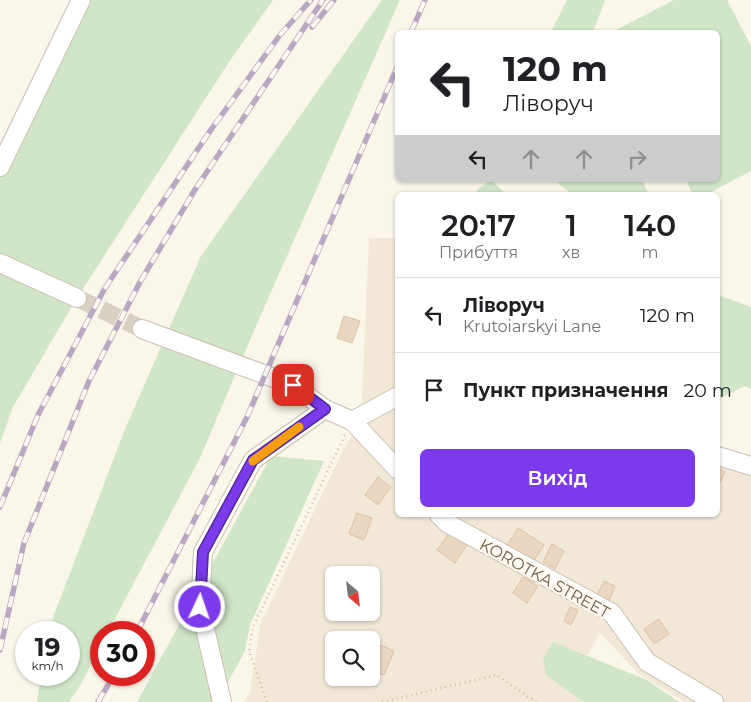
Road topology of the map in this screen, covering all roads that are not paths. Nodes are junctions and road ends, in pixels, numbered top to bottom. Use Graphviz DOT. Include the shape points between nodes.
graph roads {
  1 [pos="81,0"];
  2 [pos="0,167"];
  3 [pos="0,263"];
  4 [pos="76,298"];
  5 [pos="142,329"];
  6 [pos="395,398"];
  7 [pos="325,409"];
  8 [pos="352,421"];
  9 [pos="720,457"];
  10 [pos="751,466"];
  11 [pos="395,467"];
  12 [pos="441,517"];
  13 [pos="222,702"];
  14 [pos="714,702"];
  1 -- 2 [label="street"];
  3 -- 4 [label="street"];
  5 -- 7 [label="street" via="293,385"];
  6 -- 8 [label="street"];
  7 -- 8 [label="street"];
  7 -- 13 [label="street" via="253,460 203,552 200,607"];
  8 -- 11 [label="street"];
  9 -- 10 [label="street"];
  12 -- 14 [label="street, KOROTKA STREET" via="612,613 647,662"];
}
